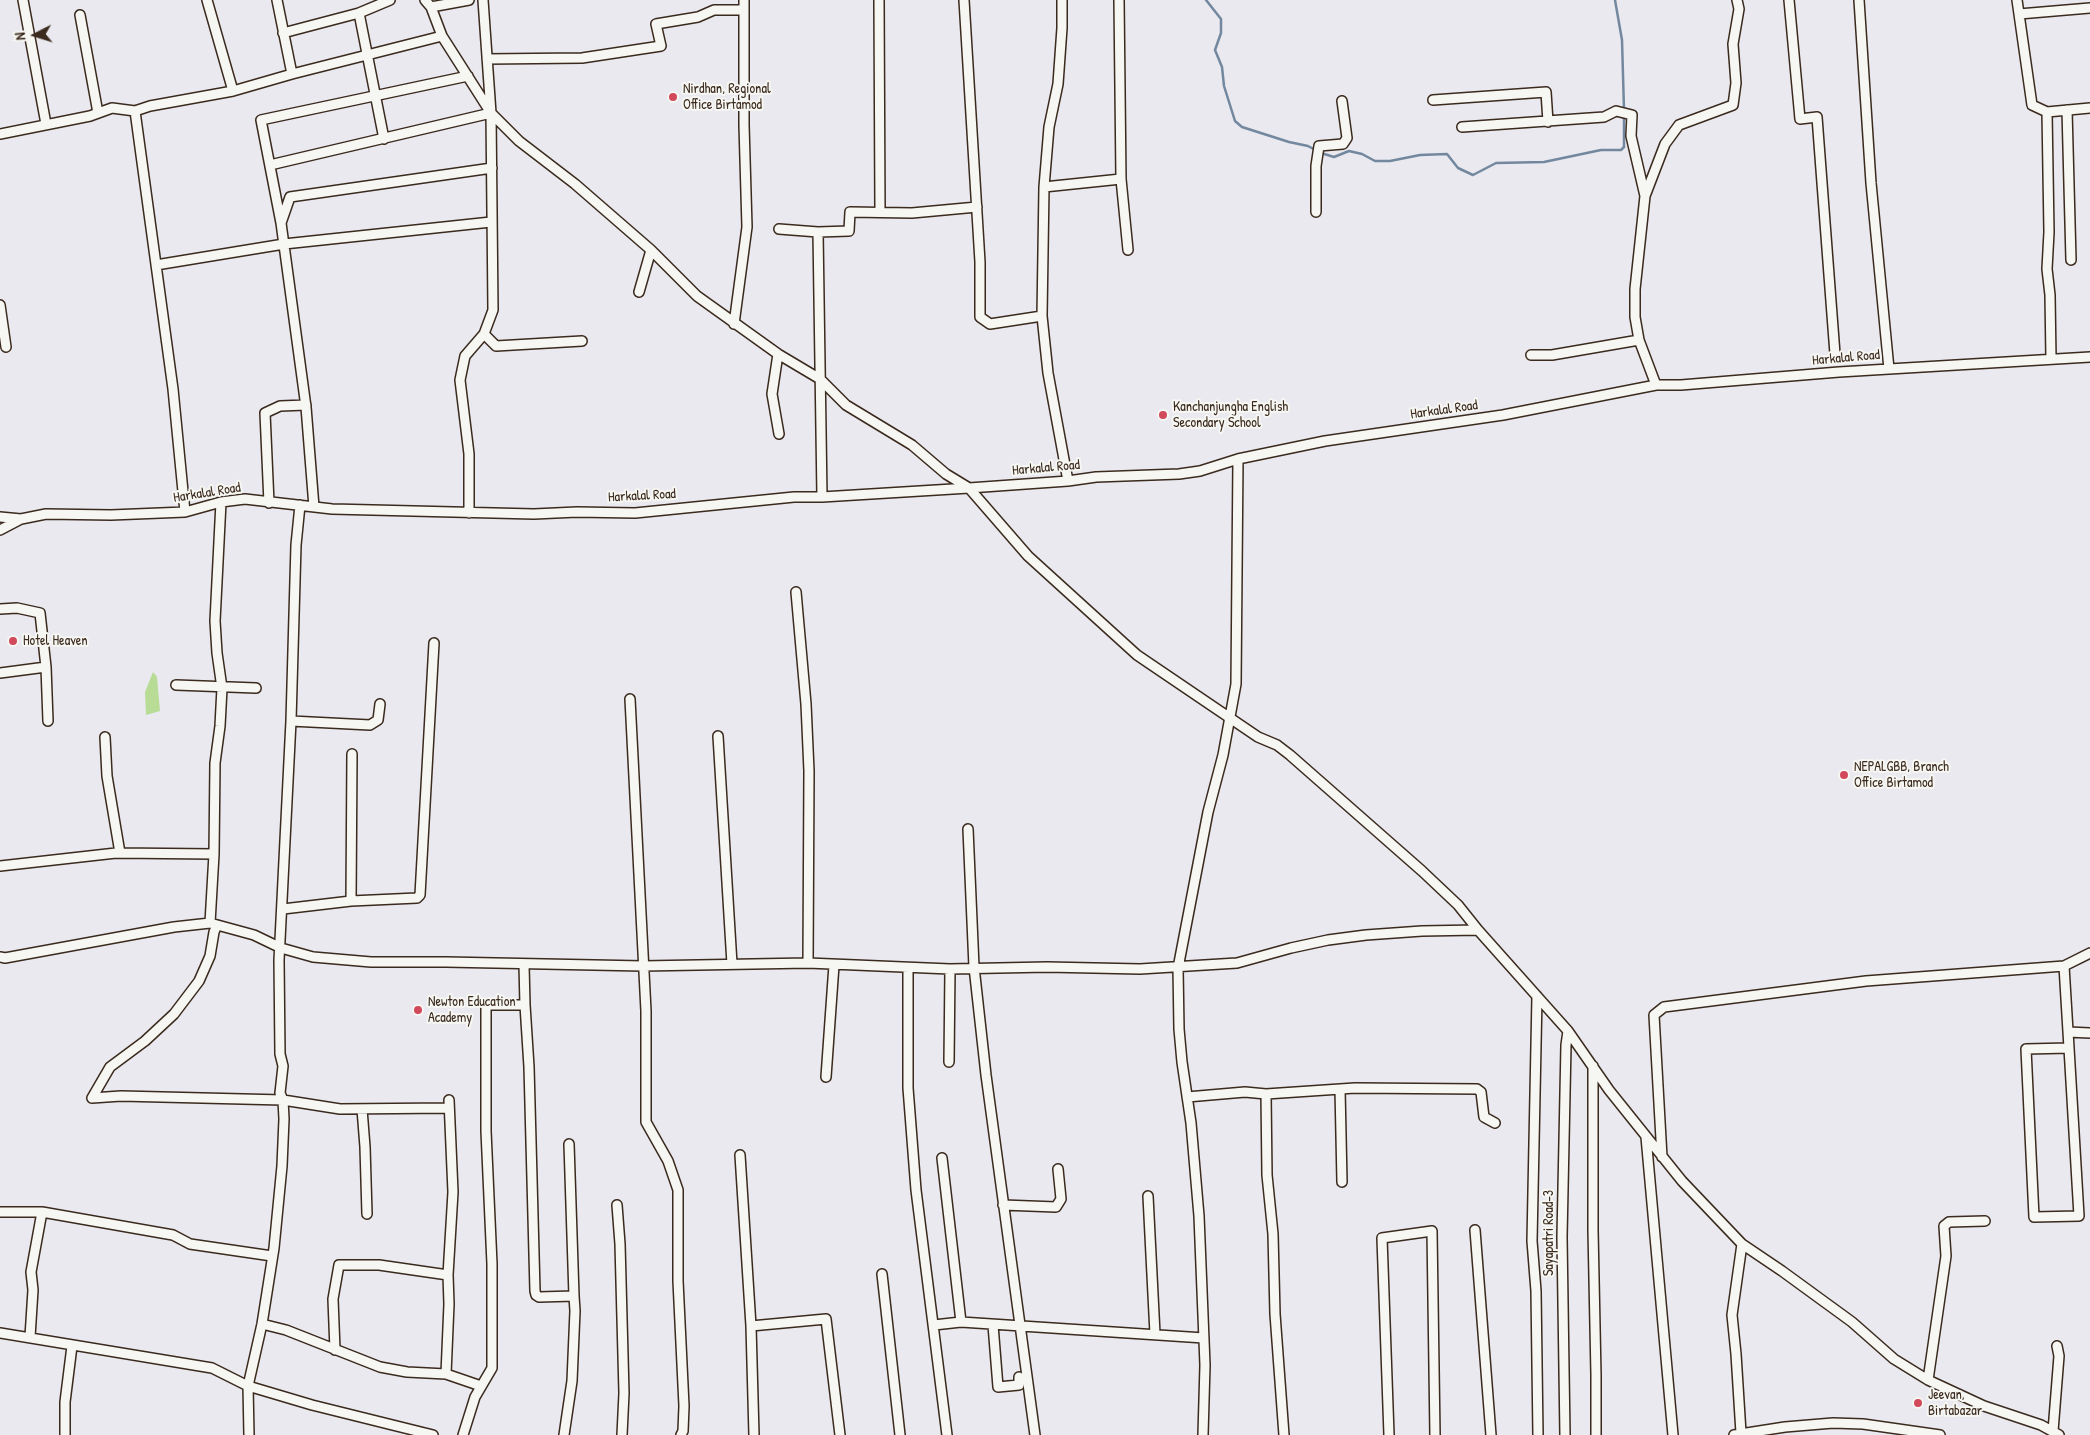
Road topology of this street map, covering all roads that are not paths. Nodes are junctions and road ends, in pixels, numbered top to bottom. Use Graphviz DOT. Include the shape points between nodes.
graph roads {
  1 [pos="23,0"];
  2 [pos="207,0"];
  3 [pos="277,0"];
  4 [pos="390,0"];
  5 [pos="469,0"];
  6 [pos="483,0"];
  7 [pos="744,0"];
  8 [pos="879,0"];
  9 [pos="964,0"];
  10 [pos="1062,0"];
  11 [pos="1119,0"];
  12 [pos="1737,0"];
  13 [pos="1789,0"];
  14 [pos="1859,0"];
  15 [pos="2017,0"];
  16 [pos="452,1"];
  17 [pos="428,4"];
  18 [pos="2090,8"];
  19 [pos="739,10"];
  20 [pos="359,13"];
  21 [pos="2019,14"];
  22 [pos="80,15"];
  23 [pos="283,33"];
  24 [pos="442,36"];
  25 [pos="367,55"];
  26 [pos="487,59"];
  27 [pos="292,74"];
  28 [pos="468,76"];
  29 [pos="233,91"];
  30 [pos="376,95"];
  31 [pos="1433,100"];
  32 [pos="1342,101"];
  33 [pos="2090,108"];
  34 [pos="2068,110"];
  35 [pos="135,111"];
  36 [pos="2046,112"];
  37 [pos="98,113"];
  38 [pos="491,113"];
  39 [pos="1548,122"];
  40 [pos="46,124"];
  41 [pos="1462,127"];
  42 [pos="0,134"];
  43 [pos="384,139"];
  44 [pos="270,165"];
  45 [pos="492,168"];
  46 [pos="1121,179"];
  47 [pos="1044,187"];
  48 [pos="1645,196"];
  49 [pos="977,207"];
  50 [pos="880,212"];
  51 [pos="1316,212"];
  52 [pos="491,222"];
  53 [pos="281,223"];
  54 [pos="779,230"];
  55 [pos="818,232"];
  56 [pos="284,244"];
  57 [pos="651,250"];
  58 [pos="1128,250"];
  59 [pos="2071,260"];
  60 [pos="156,265"];
  61 [pos="639,292"];
  62 [pos="0,305"];
  63 [pos="1042,316"];
  64 [pos="734,324"];
  65 [pos="484,334"];
  66 [pos="1639,340"];
  67 [pos="582,341"];
  68 [pos="6,347"];
  69 [pos="778,354"];
  70 [pos="1835,354"];
  71 [pos="1531,355"];
  72 [pos="2090,357"];
  73 [pos="2051,359"];
  74 [pos="1889,369"];
  75 [pos="820,379"];
  76 [pos="1656,385"];
  77 [pos="306,405"];
  78 [pos="778,434"];
  79 [pos="1238,459"];
  80 [pos="1068,481"];
  81 [pos="969,488"];
  82 [pos="822,497"];
  83 [pos="221,502"];
  84 [pos="269,503"];
  85 [pos="300,505"];
  86 [pos="314,507"];
  87 [pos="185,512"];
  88 [pos="469,513"];
  89 [pos="0,516"];
  90 [pos="21,519"];
  91 [pos="0,530"];
  92 [pos="796,592"];
  93 [pos="0,609"];
  94 [pos="434,643"];
  95 [pos="46,667"];
  96 [pos="0,673"];
  97 [pos="176,685"];
  98 [pos="222,688"];
  99 [pos="256,688"];
  100 [pos="630,700"];
  101 [pos="380,704"];
  102 [pos="1231,717"];
  103 [pos="48,721"];
  104 [pos="291,721"];
  105 [pos="718,736"];
  106 [pos="105,737"];
  107 [pos="352,754"];
  108 [pos="968,829"];
  109 [pos="120,854"];
  110 [pos="214,854"];
  111 [pos="0,866"];
  112 [pos="350,901"];
  113 [pos="283,910"];
  114 [pos="213,924"];
  115 [pos="1478,930"];
  116 [pos="281,948"];
  117 [pos="2090,953"];
  118 [pos="0,957"];
  119 [pos="808,963"];
  120 [pos="732,964"];
  121 [pos="524,965"];
  122 [pos="834,965"];
  123 [pos="643,966"];
  124 [pos="2064,966"];
  125 [pos="974,967"];
  126 [pos="908,968"];
  127 [pos="1178,968"];
  128 [pos="950,969"];
  129 [pos="1538,996"];
  130 [pos="525,1005"];
  131 [pos="1568,1032"];
  132 [pos="2068,1032"];
  133 [pos="2090,1032"];
  134 [pos="2069,1048"];
  135 [pos="949,1062"];
  136 [pos="1593,1066"];
  137 [pos="826,1077"];
  138 [pos="1340,1090"];
  139 [pos="1266,1094"];
  140 [pos="1187,1097"];
  141 [pos="283,1100"];
  142 [pos="362,1109"];
  143 [pos="1495,1123"];
  144 [pos="1646,1137"];
  145 [pos="570,1144"];
  146 [pos="740,1155"];
  147 [pos="1662,1157"];
  148 [pos="942,1158"];
  149 [pos="1058,1168"];
  150 [pos="1342,1182"];
  151 [pos="1148,1196"];
  152 [pos="617,1205"];
  153 [pos="1003,1205"];
  154 [pos="0,1212"];
  155 [pos="42,1212"];
  156 [pos="367,1214"];
  157 [pos="1986,1221"];
  158 [pos="1475,1230"];
  159 [pos="1742,1244"];
  160 [pos="272,1256"];
  161 [pos="882,1274"];
  162 [pos="448,1275"];
  163 [pos="574,1296"];
  164 [pos="962,1322"];
  165 [pos="262,1324"];
  166 [pos="934,1325"];
  167 [pos="993,1325"];
  168 [pos="751,1326"];
  169 [pos="1019,1327"];
  170 [pos="0,1333"];
  171 [pos="1155,1334"];
  172 [pos="30,1337"];
  173 [pos="1204,1338"];
  174 [pos="72,1346"];
  175 [pos="2057,1346"];
  176 [pos="335,1350"];
  177 [pos="446,1374"];
  178 [pos="1018,1377"];
  179 [pos="1928,1380"];
  180 [pos="248,1386"];
  181 [pos="481,1386"];
  182 [pos="2056,1433"];
  183 [pos="1737,1434"];
  184 [pos="65,1435"];
  185 [pos="249,1435"];
  186 [pos="434,1435"];
  187 [pos="463,1435"];
  188 [pos="564,1435"];
  189 [pos="622,1435"];
  190 [pos="680,1435"];
  191 [pos="754,1435"];
  192 [pos="840,1435"];
  193 [pos="900,1435"];
  194 [pos="947,1435"];
  195 [pos="1035,1435"];
  196 [pos="1203,1435"];
  197 [pos="1284,1435"];
  198 [pos="1388,1435"];
  199 [pos="1435,1435"];
  200 [pos="1491,1435"];
  201 [pos="1538,1435"];
  202 [pos="1565,1435"];
  203 [pos="1596,1435"];
  204 [pos="1672,1435"];
  205 [pos="1940,1435"];
  1 -- 40 [label="street"];
  2 -- 29 [label="street"];
  3 -- 23 [label="street"];
  4 -- 20 [label="street"];
  5 -- 16 [label="street"];
  6 -- 26 [label="street"];
  7 -- 64 [label="street" via="747,227"];
  8 -- 50 [label="street"];
  9 -- 49 [label="street"];
  10 -- 47 [label="street" via="1058,84 1049,127"];
  11 -- 46 [label="street"];
  12 -- 48 [label="street" via="1733,105 1679,125 1664,144"];
  13 -- 70 [label="street" via="1800,119 1818,117"];
  14 -- 74 [label="street" via="1871,183"];
  15 -- 21 [label="street"];
  16 -- 17 [label="street"];
  17 -- 24 [label="street"];
  18 -- 21 [label="street"];
  19 -- 26 [label="street" via="714,10 698,17 656,24 661,46 582,58"];
  20 -- 23 [label="street"];
  20 -- 25 [label="street"];
  21 -- 36 [label="street" via="2032,105"];
  22 -- 37 [label="street"];
  23 -- 27 [label="street"];
  24 -- 25 [label="street"];
  24 -- 28 [label="street"];
  25 -- 27 [label="street"];
  25 -- 30 [label="street"];
  26 -- 38 [label="street"];
  27 -- 29 [label="street"];
  28 -- 30 [label="street"];
  28 -- 38 [label="street"];
  29 -- 35 [label="street"];
  30 -- 43 [label="street"];
  30 -- 44 [label="street" via="261,120"];
  31 -- 39 [label="street" via="1546,92"];
  32 -- 51 [label="street" via="1347,138 1343,144 1319,146"];
  33 -- 34 [label="street"];
  34 -- 36 [label="street"];
  34 -- 59 [label="street"];
  35 -- 37 [label="street" via="112,108"];
  35 -- 60 [label="street"];
  36 -- 73 [label="street"];
  37 -- 40 [label="street"];
  38 -- 43 [label="street"];
  38 -- 45 [label="street"];
  38 -- 57 [label="street" via="519,141 575,184"];
  39 -- 41 [label="street"];
  39 -- 48 [label="street" via="1604,117 1616,111 1632,115 1631,136"];
  40 -- 42 [label="street"];
  43 -- 44 [label="street"];
  44 -- 53 [label="street"];
  45 -- 52 [label="street"];
  45 -- 53 [label="street" via="290,197"];
  46 -- 47 [label="street"];
  46 -- 58 [label="street"];
  47 -- 63 [label="street"];
  48 -- 66 [label="street" via="1635,289"];
  49 -- 50 [label="street" via="912,213"];
  49 -- 63 [label="street" via="980,317 990,324"];
  50 -- 55 [label="street" via="850,212 849,231"];
  52 -- 56 [label="street"];
  52 -- 65 [label="street" via="493,310"];
  53 -- 56 [label="street"];
  54 -- 55 [label="street"];
  55 -- 75 [label="street"];
  56 -- 60 [label="street"];
  56 -- 77 [label="street"];
  57 -- 61 [label="street"];
  57 -- 64 [label="street" via="697,296"];
  60 -- 87 [label="street"];
  62 -- 68 [label="street"];
  63 -- 80 [label="street" via="1048,373"];
  64 -- 69 [label="street"];
  65 -- 67 [label="street" via="496,346"];
  65 -- 88 [label="street" via="465,356 460,380 468,454"];
  66 -- 71 [label="street" via="1552,355"];
  66 -- 76 [label="street"];
  69 -- 75 [label="street"];
  69 -- 78 [label="street" via="772,394"];
  72 -- 73 [label="street, Harkalal Road"];
  73 -- 74 [label="street, Harkalal Road"];
  74 -- 76 [label="street, Harkalal Road"];
  75 -- 81 [label="street" via="846,405 912,445 946,474"];
  75 -- 82 [label="street"];
  76 -- 79 [label="street, Harkalal Road" via="1503,415 1326,441"];
  77 -- 84 [label="street" via="280,406 265,413"];
  77 -- 86 [label="street"];
  79 -- 80 [label="street, Harkalal Road" via="1179,474"];
  79 -- 102 [label="street" via="1236,684"];
  80 -- 81 [label="street, Harkalal Road"];
  81 -- 82 [label="street, Harkalal Road"];
  81 -- 102 [label="street" via="1028,556 1134,652"];
  82 -- 88 [label="street, Harkalal Road" via="635,513"];
  83 -- 84 [label="street, Harkalal Road" via="246,499"];
  83 -- 87 [label="street, Harkalal Road"];
  83 -- 98 [label="street" via="216,620"];
  84 -- 85 [label="street, Harkalal Road"];
  85 -- 86 [label="street, Harkalal Road"];
  85 -- 104 [label="street"];
  86 -- 88 [label="street, Harkalal Road"];
  87 -- 90 [label="street, Harkalal Road" via="46,514"];
  89 -- 90 [label="street"];
  90 -- 91 [label="street, Harkalal Road"];
  92 -- 119 [label="street" via="809,771"];
  93 -- 95 [label="street" via="18,608 40,613"];
  94 -- 112 [label="street" via="420,894 417,898"];
  95 -- 96 [label="street"];
  95 -- 103 [label="street"];
  97 -- 98 [label="street"];
  98 -- 99 [label="street"];
  98 -- 110 [label="street" via="214,794"];
  100 -- 123 [label="street"];
  101 -- 104 [label="street" via="376,723"];
  102 -- 115 [label="street" via="1290,755 1422,871 1458,905"];
  102 -- 127 [label="street" via="1208,812"];
  104 -- 113 [label="street"];
  105 -- 120 [label="street"];
  106 -- 109 [label="street" via="107,776"];
  107 -- 112 [label="street"];
  108 -- 125 [label="street"];
  109 -- 110 [label="street"];
  109 -- 111 [label="street"];
  110 -- 114 [label="street"];
  112 -- 113 [label="street"];
  113 -- 116 [label="street"];
  114 -- 116 [label="street" via="254,935"];
  114 -- 118 [label="street" via="174,927"];
  114 -- 141 [label="street" via="210,956 199,982 174,1014 110,1067 92,1098"];
  115 -- 127 [label="street" via="1366,935 1291,948 1237,963"];
  115 -- 129 [label="street"];
  116 -- 121 [label="street" via="313,957 371,962"];
  116 -- 141 [label="street" via="280,1054 283,1066 280,1093"];
  117 -- 124 [label="street"];
  119 -- 120 [label="street"];
  119 -- 122 [label="street"];
  120 -- 123 [label="street"];
  121 -- 123 [label="street"];
  121 -- 130 [label="street"];
  122 -- 126 [label="street"];
  122 -- 137 [label="street"];
  123 -- 190 [label="street" via="646,1122 668,1161 678,1190 679,1339 684,1406"];
  124 -- 132 [label="street"];
  124 -- 147 [label="street" via="1866,980 1664,1007 1654,1015"];
  125 -- 127 [label="street"];
  125 -- 128 [label="street"];
  125 -- 153 [label="street"];
  126 -- 128 [label="street"];
  126 -- 166 [label="street" via="908,1088 916,1190"];
  127 -- 140 [label="street" via="1179,1029"];
  128 -- 135 [label="street"];
  129 -- 131 [label="street"];
  129 -- 201 [label="street" via="1532,1241"];
  130 -- 163 [label="street" via="535,1291 539,1297"];
  130 -- 181 [label="street" via="486,1005 486,1163 492,1264 492,1368"];
  131 -- 136 [label="street"];
  131 -- 202 [label="street, Sayapatri Road-3" via="1562,1237"];
  132 -- 133 [label="street"];
  132 -- 134 [label="street"];
  134 -- 134 [label="street" via="2026,1048 2034,1217 2079,1216"];
  136 -- 144 [label="street"];
  136 -- 203 [label="street"];
  138 -- 139 [label="street"];
  138 -- 143 [label="street" via="1477,1089 1481,1092 1484,1117"];
  138 -- 150 [label="street"];
  139 -- 140 [label="street" via="1245,1092"];
  139 -- 197 [label="street" via="1267,1175"];
  140 -- 173 [label="street" via="1197,1177"];
  141 -- 142 [label="street"];
  141 -- 160 [label="street" via="282,1166"];
  142 -- 156 [label="street"];
  142 -- 162 [label="street" via="449,1104 453,1192"];
  144 -- 147 [label="street"];
  144 -- 204 [label="street"];
  145 -- 163 [label="street"];
  146 -- 168 [label="street"];
  147 -- 159 [label="street"];
  148 -- 164 [label="street"];
  149 -- 153 [label="street" via="1061,1199 1056,1207"];
  151 -- 171 [label="street"];
  152 -- 189 [label="street" via="624,1393"];
  153 -- 169 [label="street"];
  154 -- 155 [label="street"];
  155 -- 160 [label="street" via="173,1235 190,1244"];
  155 -- 172 [label="street" via="31,1272"];
  157 -- 179 [label="street" via="1949,1222 1944,1226 1946,1256"];
  158 -- 200 [label="street"];
  159 -- 179 [label="street" via="1852,1322 1894,1359"];
  159 -- 183 [label="street" via="1732,1315"];
  160 -- 165 [label="street"];
  161 -- 193 [label="street"];
  162 -- 176 [label="street" via="379,1265 339,1264 333,1299"];
  162 -- 177 [label="street"];
  163 -- 188 [label="street" via="572,1382"];
  164 -- 166 [label="street"];
  164 -- 167 [label="street"];
  165 -- 176 [label="street"];
  165 -- 180 [label="street"];
  166 -- 194 [label="street"];
  167 -- 169 [label="street"];
  167 -- 178 [label="street" via="998,1387 1019,1385"];
  168 -- 191 [label="street"];
  168 -- 192 [label="street" via="826,1320"];
  169 -- 171 [label="street"];
  169 -- 195 [label="street"];
  170 -- 172 [label="street"];
  171 -- 173 [label="street"];
  172 -- 174 [label="street"];
  173 -- 196 [label="street"];
  174 -- 180 [label="street" via="212,1368"];
  174 -- 184 [label="street" via="65,1402"];
  175 -- 182 [label="street"];
  176 -- 177 [label="street" via="380,1367"];
  177 -- 181 [label="street"];
  179 -- 182 [label="street" via="1984,1406"];
  180 -- 185 [label="street"];
  180 -- 186 [label="street"];
  181 -- 187 [label="street"];
  183 -- 205 [label="street" via="1833,1423"];
  198 -- 199 [label="street" via="1382,1238 1432,1231"];
}
